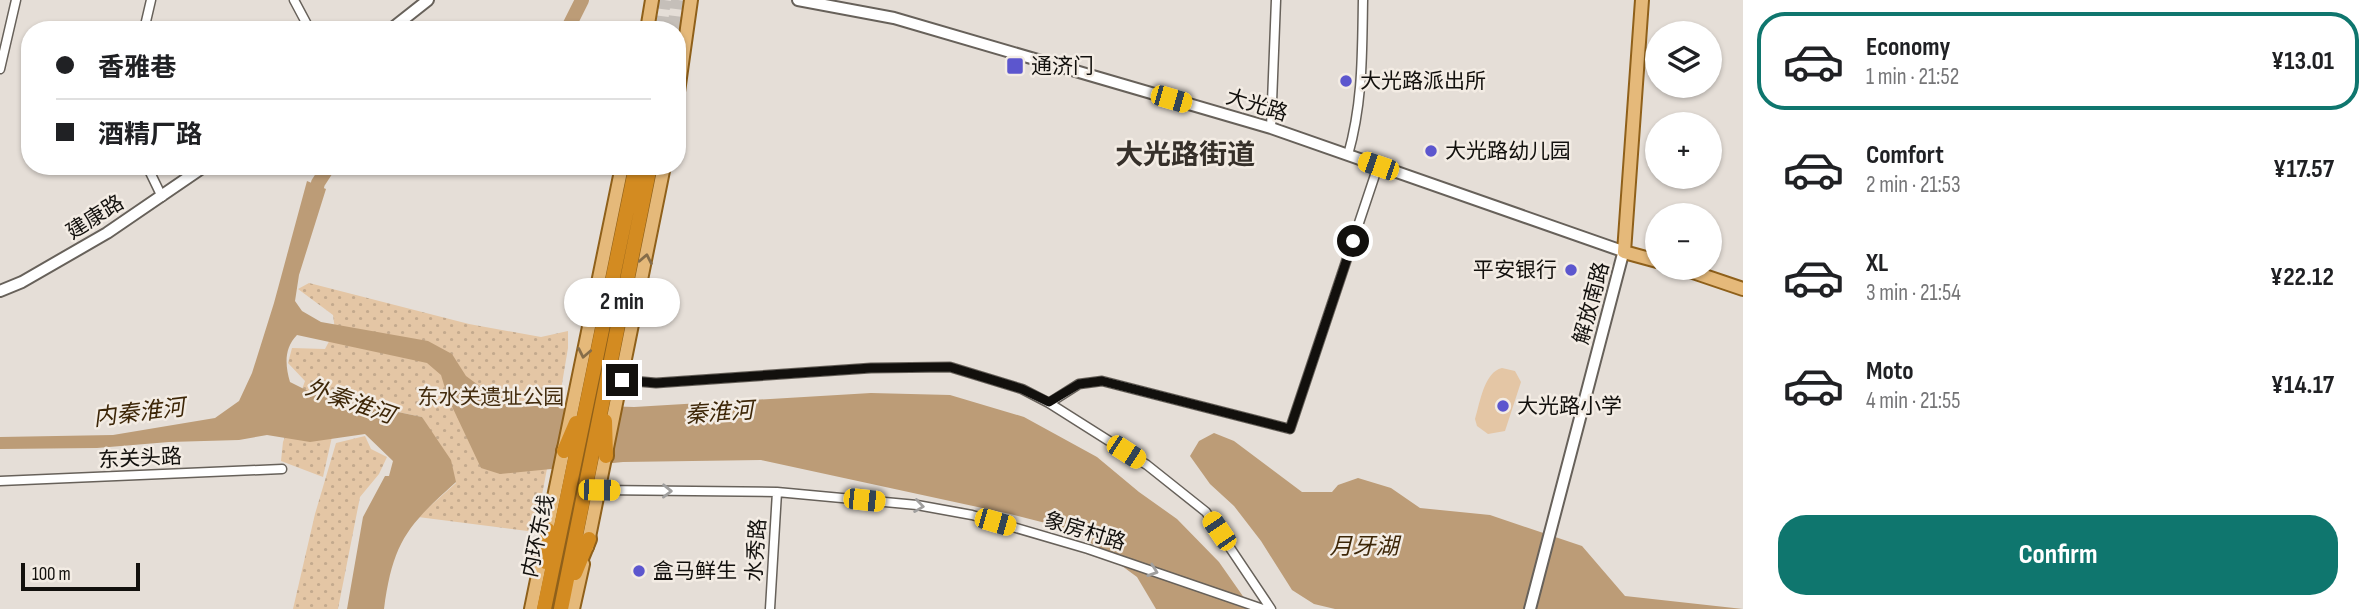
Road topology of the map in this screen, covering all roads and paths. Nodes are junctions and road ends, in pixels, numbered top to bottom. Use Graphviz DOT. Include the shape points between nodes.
graph roads {
  1 [pos="16,0"];
  2 [pos="151,0"];
  3 [pos="294,0"];
  4 [pos="428,0"];
  5 [pos="652,0"];
  6 [pos="691,0"];
  7 [pos="798,0"];
  8 [pos="1276,0"];
  9 [pos="1363,0"];
  10 [pos="1642,0"];
  11 [pos="840,4"];
  12 [pos="146,21"];
  13 [pos="305,21"];
  14 [pos="401,21"];
  15 [pos="648,21"];
  16 [pos="686,36"];
  17 [pos="0,68"];
  18 [pos="1271,128"];
  19 [pos="1348,155"];
  20 [pos="1378,166"];
  21 [pos="151,175"];
  22 [pos="193,175"];
  23 [pos="620,175"];
  24 [pos="634,175"];
  25 [pos="648,175"];
  26 [pos="662,175"];
  27 [pos="162,197"];
  28 [pos="1624,252"];
  29 [pos="1645,258"];
  30 [pos="1716,280"];
  31 [pos="1743,289"];
  32 [pos="0,291"];
  33 [pos="622,380"];
  34 [pos="582,396"];
  35 [pos="611,397"];
  36 [pos="1049,402"];
  37 [pos="564,451"];
  38 [pos="606,456"];
  39 [pos="282,469"];
  40 [pos="566,472"];
  41 [pos="595,472"];
  42 [pos="0,481"];
  43 [pos="599,490"];
  44 [pos="777,492"];
  45 [pos="548,530"];
  46 [pos="589,539"];
  47 [pos="540,608"];
  48 [pos="565,608"];
  49 [pos="1260,608"];
  50 [pos="770,609"];
  51 [pos="1271,609"];
  52 [pos="1530,609"];
  1 -- 17 [label="street"];
  2 -- 12 [label="street"];
  3 -- 13 [label="street"];
  4 -- 14 [label="street"];
  5 -- 15 [label="main road"];
  6 -- 16 [label="main road"];
  7 -- 11 [label="street, 大光路"];
  8 -- 18 [label="street"];
  9 -- 19 [label="street" via="1362,77"];
  10 -- 28 [label="street, 解放南路"];
  11 -- 18 [label="street, 大光路"];
  18 -- 19 [label="street, 大光路"];
  19 -- 20 [label="street, 大光路"];
  20 -- 28 [label="street, 大光路"];
  20 -- 36 [label="street" via="1290,429 1102,381 1079,384"];
  21 -- 27 [label="street"];
  22 -- 27 [label="street, 建康路"];
  23 -- 34 [label="main road, one-way"];
  24 -- 34 [label="highway"];
  25 -- 35 [label="highway"];
  33 -- 26 [label="main road, one-way"];
  27 -- 32 [label="street, 建康路" via="107,233"];
  28 -- 29 [label="street, 大光路"];
  28 -- 52 [label="street, 解放南路"];
  30 -- 31 [label="street"];
  33 -- 35 [label="main road"];
  33 -- 36 [label="street" via="656,383 950,367"];
  34 -- 37 [label="highway"];
  34 -- 40 [label="highway, 内环东线"];
  35 -- 38 [label="highway"];
  35 -- 41 [label="highway, 内环东线"];
  36 -- 51 [label="street" via="1147,465 1206,512"];
  37 -- 40 [label="main road"];
  38 -- 41 [label="main road"];
  39 -- 42 [label="street, 东关头路"];
  40 -- 45 [label="main road"];
  40 -- 47 [label="highway, 内环东线"];
  41 -- 43 [label="main road"];
  41 -- 48 [label="highway, 内环东线"];
  43 -- 44 [label="street, 象房村路, one-way"];
  43 -- 46 [label="main road"];
  44 -- 49 [label="street, 象房村路, one-way" via="958,512 1088,549"];
  44 -- 50 [label="street, 水秀路"];
  45 -- 47 [label="highway"];
  46 -- 48 [label="highway"];
}
